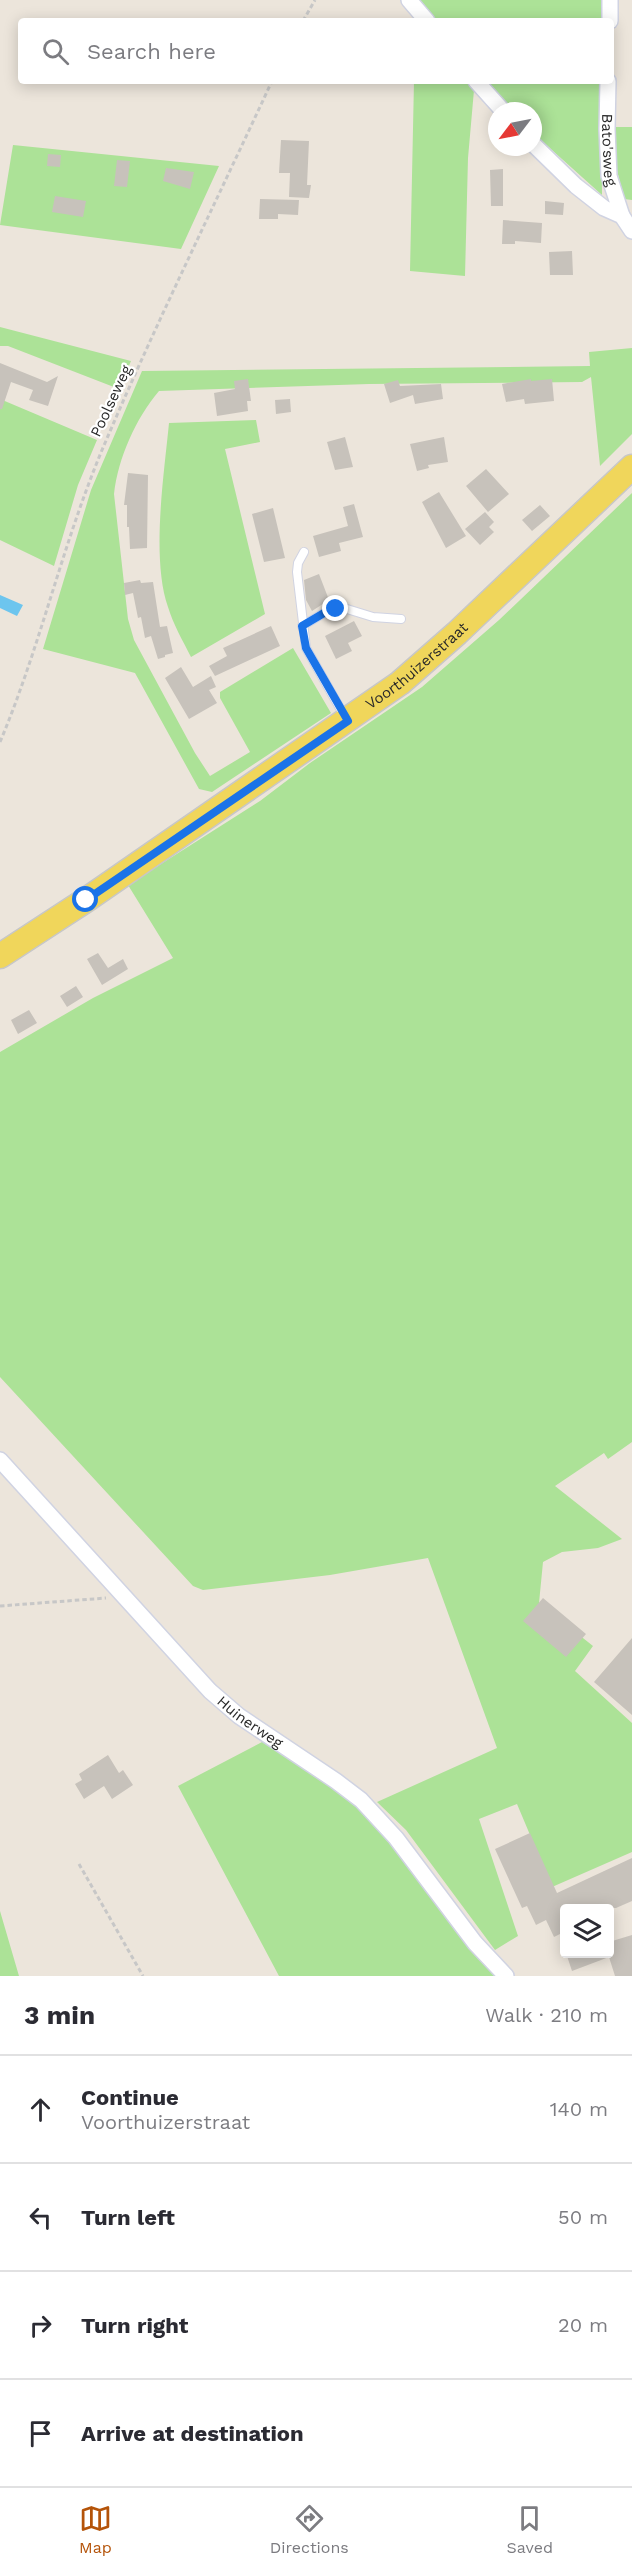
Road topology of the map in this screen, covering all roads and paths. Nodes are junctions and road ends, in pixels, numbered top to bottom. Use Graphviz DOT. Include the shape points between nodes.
graph roads {
  1 [pos="315,0"];
  2 [pos="410,0"];
  3 [pos="610,0"];
  4 [pos="305,18"];
  5 [pos="425,18"];
  6 [pos="610,18"];
  7 [pos="271,84"];
  8 [pos="479,84"];
  9 [pos="608,84"];
  10 [pos="495,102"];
  11 [pos="542,152"];
  12 [pos="622,216"];
  13 [pos="632,231"];
  14 [pos="632,467"];
  15 [pos="304,552"];
  16 [pos="401,619"];
  17 [pos="302,626"];
  18 [pos="348,721"];
  19 [pos="0,742"];
  20 [pos="0,956"];
  21 [pos="0,1460"];
  22 [pos="125,1596"];
  23 [pos="0,1606"];
  24 [pos="79,1864"];
  25 [pos="143,1976"];
  26 [pos="506,1976"];
  1 -- 4 [label="path"];
  2 -- 5 [label="street"];
  3 -- 6 [label="street"];
  7 -- 19 [label="path, Poolseweg" via="105,444 74,524 20,695"];
  8 -- 10 [label="street"];
  9 -- 12 [label="street, Bato'sweg" via="609,176"];
  11 -- 12 [label="street" via="594,201"];
  12 -- 13 [label="street"];
  14 -- 18 [label="main road, Voorthuizerstraat" via="457,633 400,683"];
  15 -- 17 [label="lane" via="297,572"];
  16 -- 17 [label="lane" via="336,609"];
  17 -- 18 [label="lane" via="306,648"];
  18 -- 20 [label="main road, Voorthuizerstraat"];
  21 -- 22 [label="street, Huinerweg"];
  22 -- 23 [label="path"];
  22 -- 26 [label="street, Huinerweg" via="210,1690 239,1716 361,1800"];
  24 -- 25 [label="path"];
}
